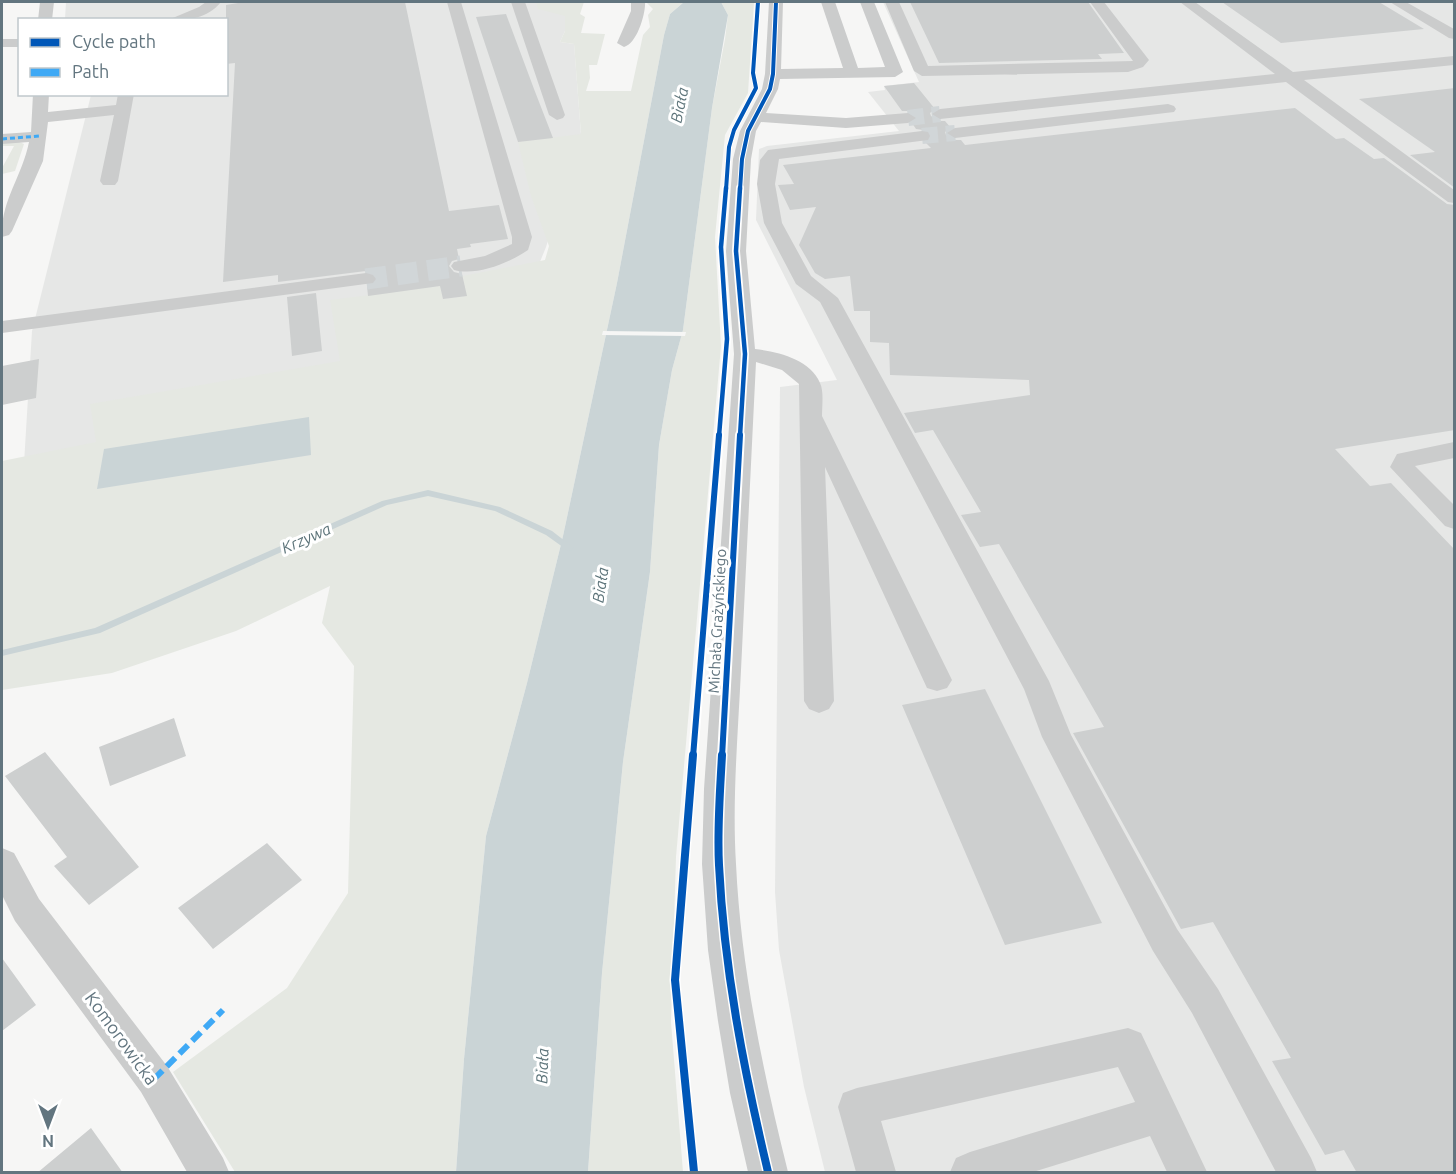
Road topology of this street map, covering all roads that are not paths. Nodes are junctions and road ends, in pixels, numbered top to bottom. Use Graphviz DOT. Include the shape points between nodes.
graph roads {
  1 [pos="47,2"];
  2 [pos="214,2"];
  3 [pos="454,2"];
  4 [pos="518,2"];
  5 [pos="638,2"];
  6 [pos="776,2"];
  7 [pos="828,2"];
  8 [pos="867,2"];
  9 [pos="892,2"];
  10 [pos="1097,2"];
  11 [pos="1187,2"];
  12 [pos="1397,2"];
  13 [pos="45,18"];
  14 [pos="181,18"];
  15 [pos="1455,35"];
  16 [pos="18,42"];
  17 [pos="2,43"];
  18 [pos="624,43"];
  19 [pos="1455,60"];
  20 [pos="856,73"];
  21 [pos="773,74"];
  22 [pos="1290,78"];
  23 [pos="871,88"];
  24 [pos="1312,94"];
  25 [pos="41,96"];
  26 [pos="1288,96"];
  27 [pos="125,102"];
  28 [pos="1185,107"];
  29 [pos="940,114"];
  30 [pos="557,116"];
  31 [pos="755,117"];
  32 [pos="40,118"];
  33 [pos="955,133"];
  34 [pos="39,136"];
  35 [pos="2,139"];
  36 [pos="27,176"];
  37 [pos="8,178"];
  38 [pos="109,181"];
  39 [pos="1455,198"];
  40 [pos="2,231"];
  41 [pos="461,266"];
  42 [pos="366,279"];
  43 [pos="2,327"];
  44 [pos="745,354"];
  45 [pos="811,412"];
  46 [pos="1455,450"];
  47 [pos="1455,520"];
  48 [pos="937,680"];
  49 [pos="819,701"];
  50 [pos="2,864"];
  51 [pos="14,907"];
  52 [pos="1160,1114"];
  53 [pos="208,1173"];
  54 [pos="768,1173"];
  55 [pos="876,1173"];
  56 [pos="970,1173"];
  57 [pos="1187,1173"];
  58 [pos="1297,1173"];
  1 -- 13 [label="street"];
  2 -- 14 [label="street"];
  3 -- 41 [label="street" via="522,237 521,246 508,255"];
  4 -- 30 [label="street"];
  5 -- 18 [label="street"];
  6 -- 21 [label="street, Michała Grażyńskiego"];
  7 -- 20 [label="street"];
  8 -- 20 [label="street" via="897,76"];
  9 -- 10 [label="street" via="922,71 1138,64 1141,60"];
  11 -- 22 [label="street"];
  12 -- 15 [label="street"];
  16 -- 17 [label="street"];
  19 -- 22 [label="street"];
  20 -- 21 [label="street"];
  20 -- 23 [label="street"];
  21 -- 31 [label="street, Michała Grażyńskiego" via="770,89"];
  22 -- 24 [label="street"];
  22 -- 29 [label="street"];
  24 -- 26 [label="street"];
  24 -- 39 [label="street"];
  25 -- 32 [label="street"];
  27 -- 32 [label="street"];
  27 -- 38 [label="street"];
  28 -- 33 [label="street"];
  31 -- 44 [label="street, Michała Grażyńskiego" via="744,144 736,251"];
  31 -- 58 [label="street" via="915,127 774,154 769,160 766,184 773,223 803,280 828,298 1039,689 1057,737 1165,940 1205,1001"];
  32 -- 34 [label="street"];
  34 -- 35 [label="street"];
  34 -- 36 [label="street"];
  36 -- 37 [label="street"];
  36 -- 40 [label="street"];
  42 -- 43 [label="street"];
  44 -- 45 [label="street" via="780,361 807,378"];
  44 -- 54 [label="street, Michała Grażyńskiego" via="719,864 736,1021 748,1093"];
  45 -- 48 [label="street"];
  45 -- 49 [label="street"];
  46 -- 47 [label="street" via="1406,459 1402,466"];
  50 -- 51 [label="street, Komorowicka"];
  51 -- 53 [label="street, Komorowicka" via="154,1079"];
  52 -- 55 [label="street" via="1128,1046 857,1107"];
  52 -- 56 [label="street"];
  52 -- 57 [label="street"];
}
